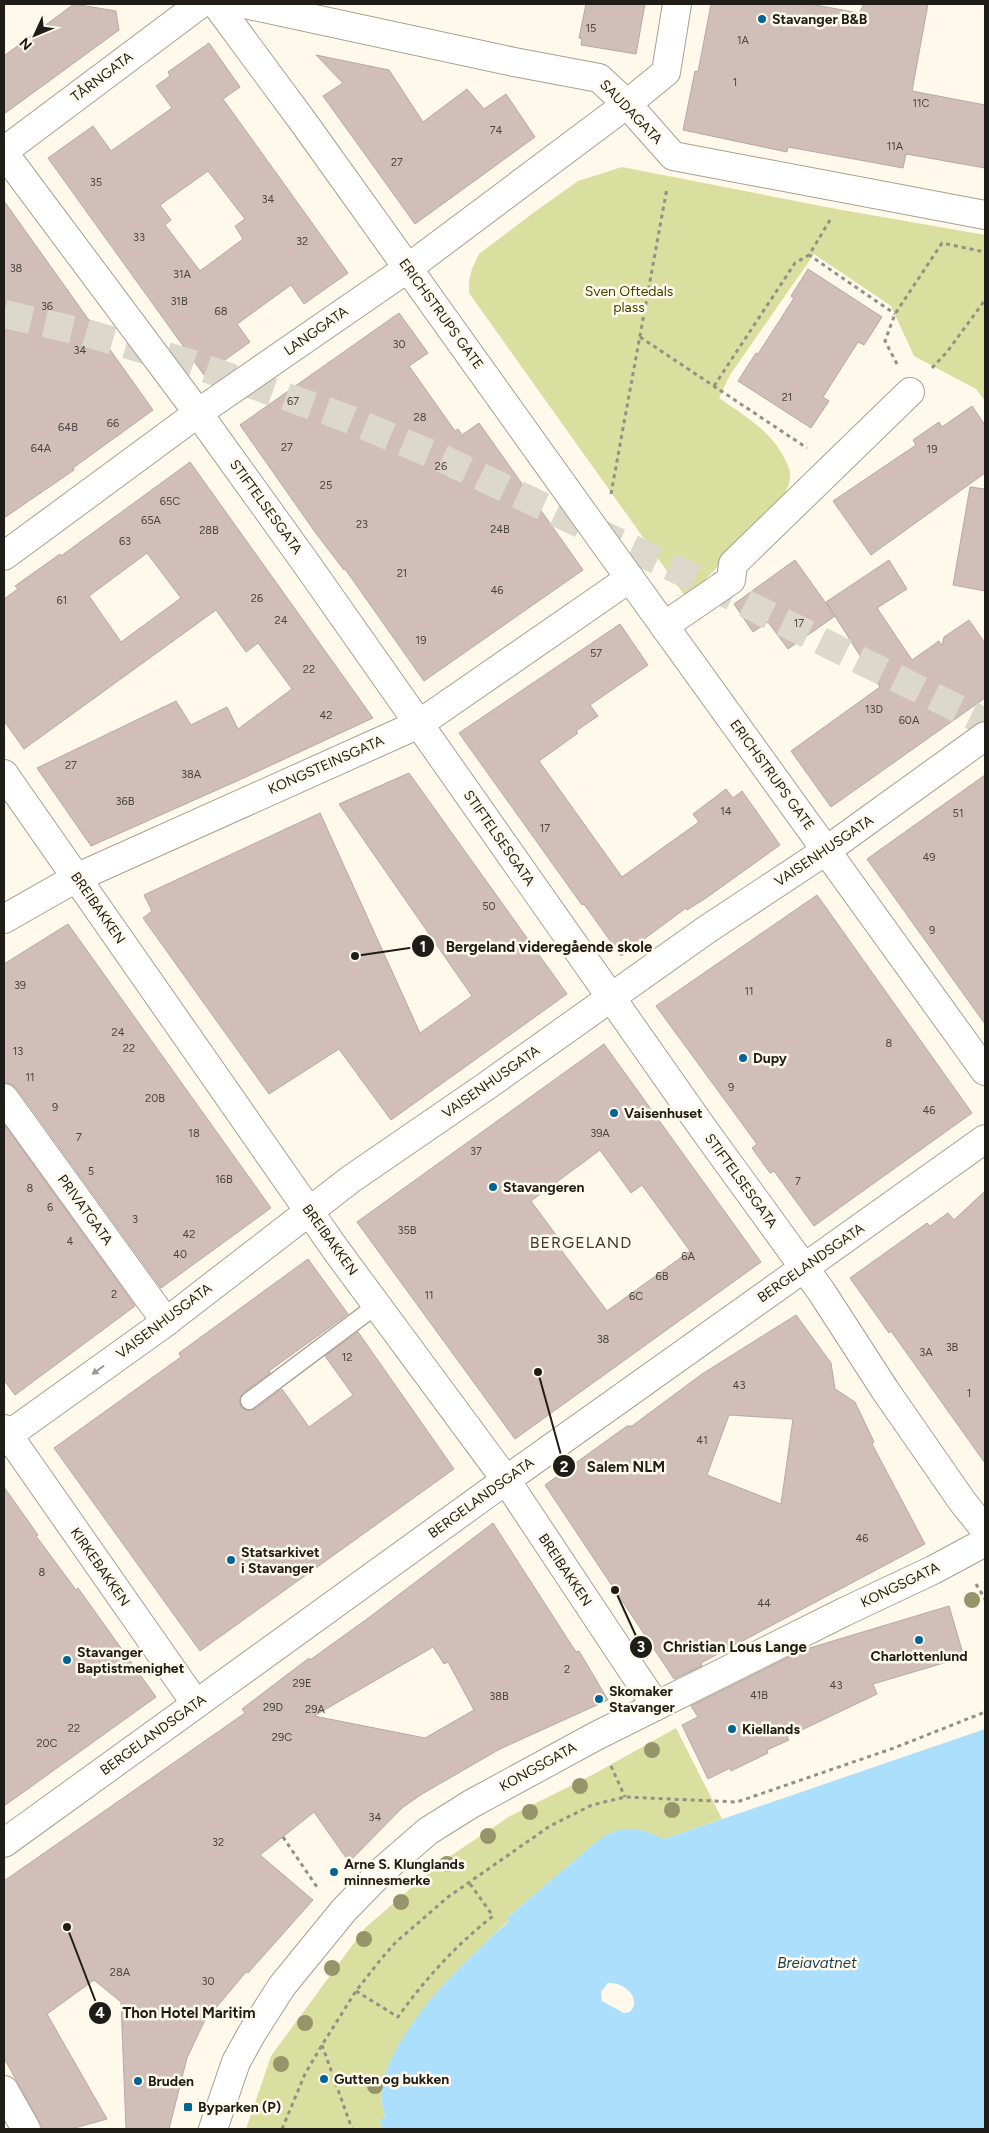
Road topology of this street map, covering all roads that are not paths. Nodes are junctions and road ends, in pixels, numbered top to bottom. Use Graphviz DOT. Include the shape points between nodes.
graph roads {
  1 [pos="200,4"];
  2 [pos="216,4"];
  3 [pos="245,4"];
  4 [pos="677,4"];
  5 [pos="627,104"];
  6 [pos="4,152"];
  7 [pos="985,215"];
  8 [pos="408,268"];
  9 [pos="910,392"];
  10 [pos="198,413"];
  11 [pos="4,556"];
  12 [pos="630,578"];
  13 [pos="664,626"];
  14 [pos="419,724"];
  15 [pos="985,736"];
  16 [pos="4,774"];
  17 [pos="826,850"];
  18 [pos="76,878"];
  19 [pos="4,919"];
  20 [pos="612,998"];
  21 [pos="985,1071"];
  22 [pos="4,1098"];
  23 [pos="985,1139"];
  24 [pos="308,1210"];
  25 [pos="804,1267"];
  26 [pos="377,1305"];
  27 [pos="166,1322"];
  28 [pos="249,1401"];
  29 [pos="5,1434"];
  30 [pos="506,1480"];
  31 [pos="985,1530"];
  32 [pos="985,1542"];
  33 [pos="196,1704"];
  34 [pos="656,1706"];
  35 [pos="4,1843"];
  36 [pos="4,2090"];
  37 [pos="26,2129"];
  38 [pos="213,2129"];
  1 -- 6 [label="street, TÅRNGATA"];
  2 -- 8 [label="street, ERICHSTRUPS GATE"];
  3 -- 5 [label="street, SAUDAGATA" via="599,78"];
  4 -- 5 [label="street, LANGGATA" via="666,72"];
  5 -- 7 [label="street, SAUDAGATA" via="673,156"];
  5 -- 8 [label="street, LANGGATA"];
  6 -- 10 [label="street, STIFTELSESGATA"];
  8 -- 10 [label="street, LANGGATA"];
  8 -- 12 [label="street, ERICHSTRUPS GATE"];
  9 -- 13 [label="street" via="733,564 731,580"];
  10 -- 11 [label="street, LANGGATA"];
  10 -- 14 [label="street, STIFTELSESGATA"];
  12 -- 13 [label="street, ERICHSTRUPS GATE"];
  12 -- 14 [label="street, KONGSTEINSGATA"];
  13 -- 17 [label="street, ERICHSTRUPS GATE"];
  14 -- 18 [label="street, KONGSTEINSGATA"];
  14 -- 20 [label="street, STIFTELSESGATA"];
  15 -- 17 [label="street, VAISENHUSGATA"];
  16 -- 18 [label="street, BREIBAKKEN"];
  17 -- 20 [label="street, VAISENHUSGATA"];
  17 -- 21 [label="street, ERICHSTRUPS GATE"];
  18 -- 19 [label="street, KONGSTEINSGATA"];
  18 -- 24 [label="street, BREIBAKKEN"];
  20 -- 24 [label="street, VAISENHUSGATA"];
  20 -- 25 [label="street, STIFTELSESGATA"];
  22 -- 27 [label="street, PRIVATGATA"];
  23 -- 25 [label="street, BERGELANDSGATA"];
  24 -- 26 [label="street, BREIBAKKEN"];
  24 -- 27 [label="street, VAISENHUSGATA"];
  25 -- 30 [label="street, BERGELANDSGATA"];
  25 -- 31 [label="street, STIFTELSESGATA" via="890,1398"];
  26 -- 28 [label="lane"];
  26 -- 30 [label="street, BREIBAKKEN"];
  27 -- 29 [label="street, VAISENHUSGATA, one-way"];
  29 -- 33 [label="street, KIRKEBAKKEN"];
  30 -- 33 [label="street, BERGELANDSGATA"];
  30 -- 34 [label="street, BREIBAKKEN"];
  32 -- 34 [label="street, KONGSGATA"];
  33 -- 35 [label="street, BERGELANDSGATA"];
  34 -- 38 [label="street, KONGSGATA" via="471,1804 428,1831 382,1870 344,1910 282,1986 236,2062"];
  36 -- 37 [label="street"];
}
